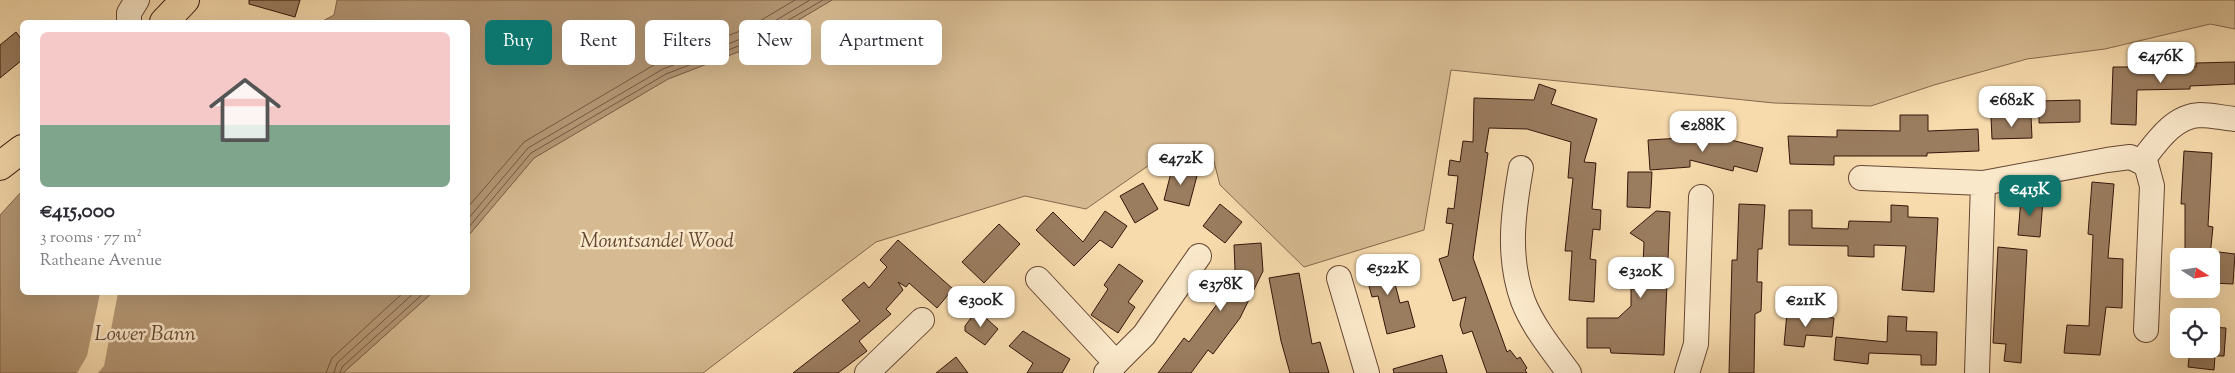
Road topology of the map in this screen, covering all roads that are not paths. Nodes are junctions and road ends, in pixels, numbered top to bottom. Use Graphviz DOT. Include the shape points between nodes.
graph roads {
  1 [pos="137,0"];
  2 [pos="185,0"];
  3 [pos="128,20"];
  4 [pos="166,20"];
  5 [pos="2235,119"];
  6 [pos="20,151"];
  7 [pos="2140,162"];
  8 [pos="0,166"];
  9 [pos="1521,168"];
  10 [pos="1861,178"];
  11 [pos="1983,183"];
  12 [pos="1701,198"];
  13 [pos="1200,256"];
  14 [pos="1038,278"];
  15 [pos="1339,278"];
  16 [pos="922,320"];
  17 [pos="2146,330"];
  18 [pos="1111,368"];
  19 [pos="867,373"];
  20 [pos="1368,373"];
  21 [pos="1569,373"];
  22 [pos="1686,373"];
  23 [pos="1977,373"];
  1 -- 3 [label="street"];
  2 -- 4 [label="main road"];
  5 -- 7 [label="street" via="2199,115 2176,122"];
  6 -- 8 [label="main road"];
  7 -- 11 [label="street" via="2130,157 2107,160"];
  7 -- 17 [label="street" via="2146,164 2152,186"];
  9 -- 21 [label="street" via="1512,220 1513,261 1524,302"];
  10 -- 11 [label="street"];
  11 -- 23 [label="street"];
  12 -- 22 [label="street" via="1696,344"];
  13 -- 18 [label="street" via="1144,335"];
  14 -- 18 [label="street"];
  15 -- 20 [label="street"];
  16 -- 19 [label="street"];
}
